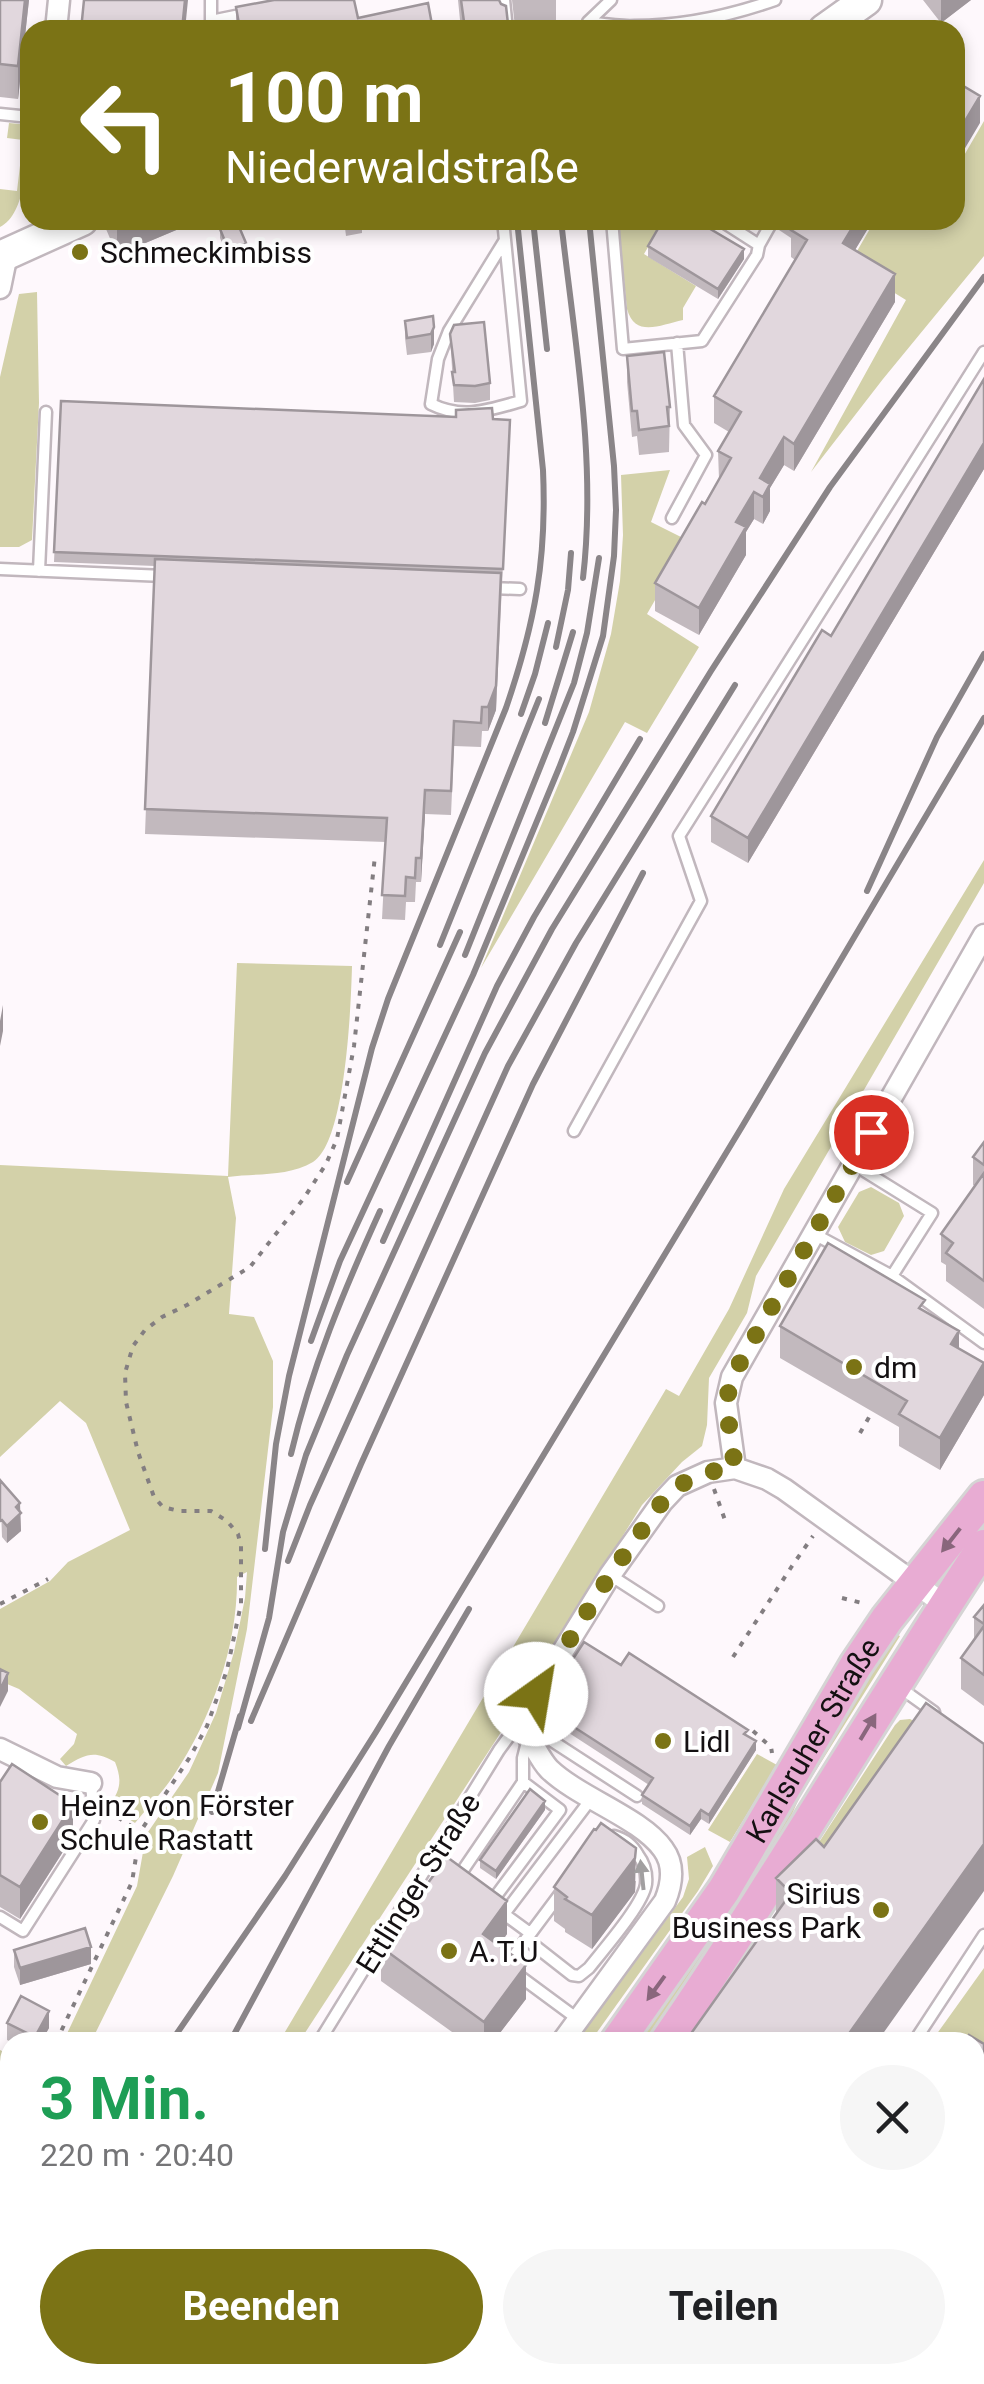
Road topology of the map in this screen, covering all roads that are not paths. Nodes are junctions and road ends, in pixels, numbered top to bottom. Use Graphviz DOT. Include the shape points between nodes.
graph roads {
  1 [pos="611,0"];
  2 [pos="776,0"];
  3 [pos="262,10"];
  4 [pos="230,20"];
  5 [pos="593,20"];
  6 [pos="688,20"];
  7 [pos="39,230"];
  8 [pos="504,230"];
  9 [pos="613,230"];
  10 [pos="735,230"];
  11 [pos="767,230"];
  12 [pos="505,240"];
  13 [pos="758,245"];
  14 [pos="3,256"];
  15 [pos="0,288"];
  16 [pos="677,344"];
  17 [pos="984,352"];
  18 [pos="46,412"];
  19 [pos="672,518"];
  20 [pos="0,569"];
  21 [pos="39,571"];
  22 [pos="174,576"];
  23 [pos="481,588"];
  24 [pos="520,589"];
  25 [pos="982,943"];
  26 [pos="574,1131"];
  27 [pos="853,1164"];
  28 [pos="814,1234"];
  29 [pos="892,1276"];
  30 [pos="984,1342"];
  31 [pos="735,1468"];
  32 [pos="984,1497"];
  33 [pos="984,1546"];
  34 [pos="610,1575"];
  35 [pos="917,1583"];
  36 [pos="945,1604"];
  37 [pos="658,1606"];
  38 [pos="894,1684"];
  39 [pos="939,1716"];
  40 [pos="523,1730"];
  41 [pos="6,1759"];
  42 [pos="523,1782"];
  43 [pos="91,1783"];
  44 [pos="584,1794"];
  45 [pos="637,1796"];
  46 [pos="560,1810"];
  47 [pos="600,1841"];
  48 [pos="572,1878"];
  49 [pos="470,1884"];
  50 [pos="482,1892"];
  51 [pos="0,1917"];
  52 [pos="984,1935"];
  53 [pos="528,1936"];
  54 [pos="579,2020"];
  55 [pos="325,2032"];
  56 [pos="570,2032"];
  57 [pos="624,2032"];
  58 [pos="673,2032"];
  59 [pos="921,2032"];
  1 -- 5 [label="lane"];
  2 -- 6 [label="lane"];
  3 -- 4 [label="lane"];
  7 -- 14 [label="street"];
  8 -- 12 [label="lane"];
  9 -- 16 [label="lane" via="623,348"];
  10 -- 13 [label="lane"];
  11 -- 13 [label="lane"];
  12 -- 12 [label="lane" via="521,401 479,413 448,412 431,404 438,358"];
  13 -- 16 [label="lane" via="702,341"];
  14 -- 15 [label="street"];
  16 -- 19 [label="lane" via="684,425 706,455"];
  17 -- 26 [label="lane" via="679,836 702,901"];
  18 -- 21 [label="lane"];
  20 -- 21 [label="lane"];
  21 -- 22 [label="lane"];
  23 -- 24 [label="lane"];
  25 -- 27 [label="street"];
  27 -- 28 [label="street"];
  27 -- 29 [label="lane" via="932,1213"];
  28 -- 29 [label="lane"];
  28 -- 31 [label="street" via="732,1377 726,1403"];
  29 -- 30 [label="lane"];
  31 -- 34 [label="street, Ettlinger Straße" via="677,1486"];
  31 -- 35 [label="street" via="766,1479"];
  32 -- 35 [label="main road, Karlsruher Straße, one-way"];
  33 -- 36 [label="main road, Karlsruher Straße"];
  34 -- 37 [label="lane"];
  34 -- 40 [label="street, Ettlinger Straße"];
  35 -- 36 [label="street"];
  35 -- 57 [label="main road, Karlsruher Straße, one-way" via="856,1665 724,1890"];
  36 -- 38 [label="main road, Karlsruher Straße"];
  38 -- 39 [label="lane"];
  58 -- 38 [label="main road, Karlsruher Straße, one-way"];
  40 -- 42 [label="lane"];
  40 -- 44 [label="street" via="549,1768"];
  40 -- 45 [label="lane" via="546,1737"];
  40 -- 55 [label="lane, Ettlinger Straße" via="499,1750"];
  41 -- 43 [label="street"];
  42 -- 46 [label="lane"];
  42 -- 49 [label="lane" via="458,1875"];
  43 -- 51 [label="lane" via="94,1820 23,1932"];
  44 -- 46 [label="lane"];
  44 -- 53 [label="lane" via="504,1914"];
  44 -- 54 [label="street" via="645,1831 664,1850 672,1874 666,1901"];
  46 -- 50 [label="lane" via="493,1900"];
  53 -- 47 [label="lane, one-way" via="578,1976 638,1904 646,1885 641,1858 617,1836"];
  48 -- 53 [label="lane"];
  52 -- 59 [label="lane"];
  53 -- 54 [label="lane" via="506,1966"];
  54 -- 56 [label="street"];
}
